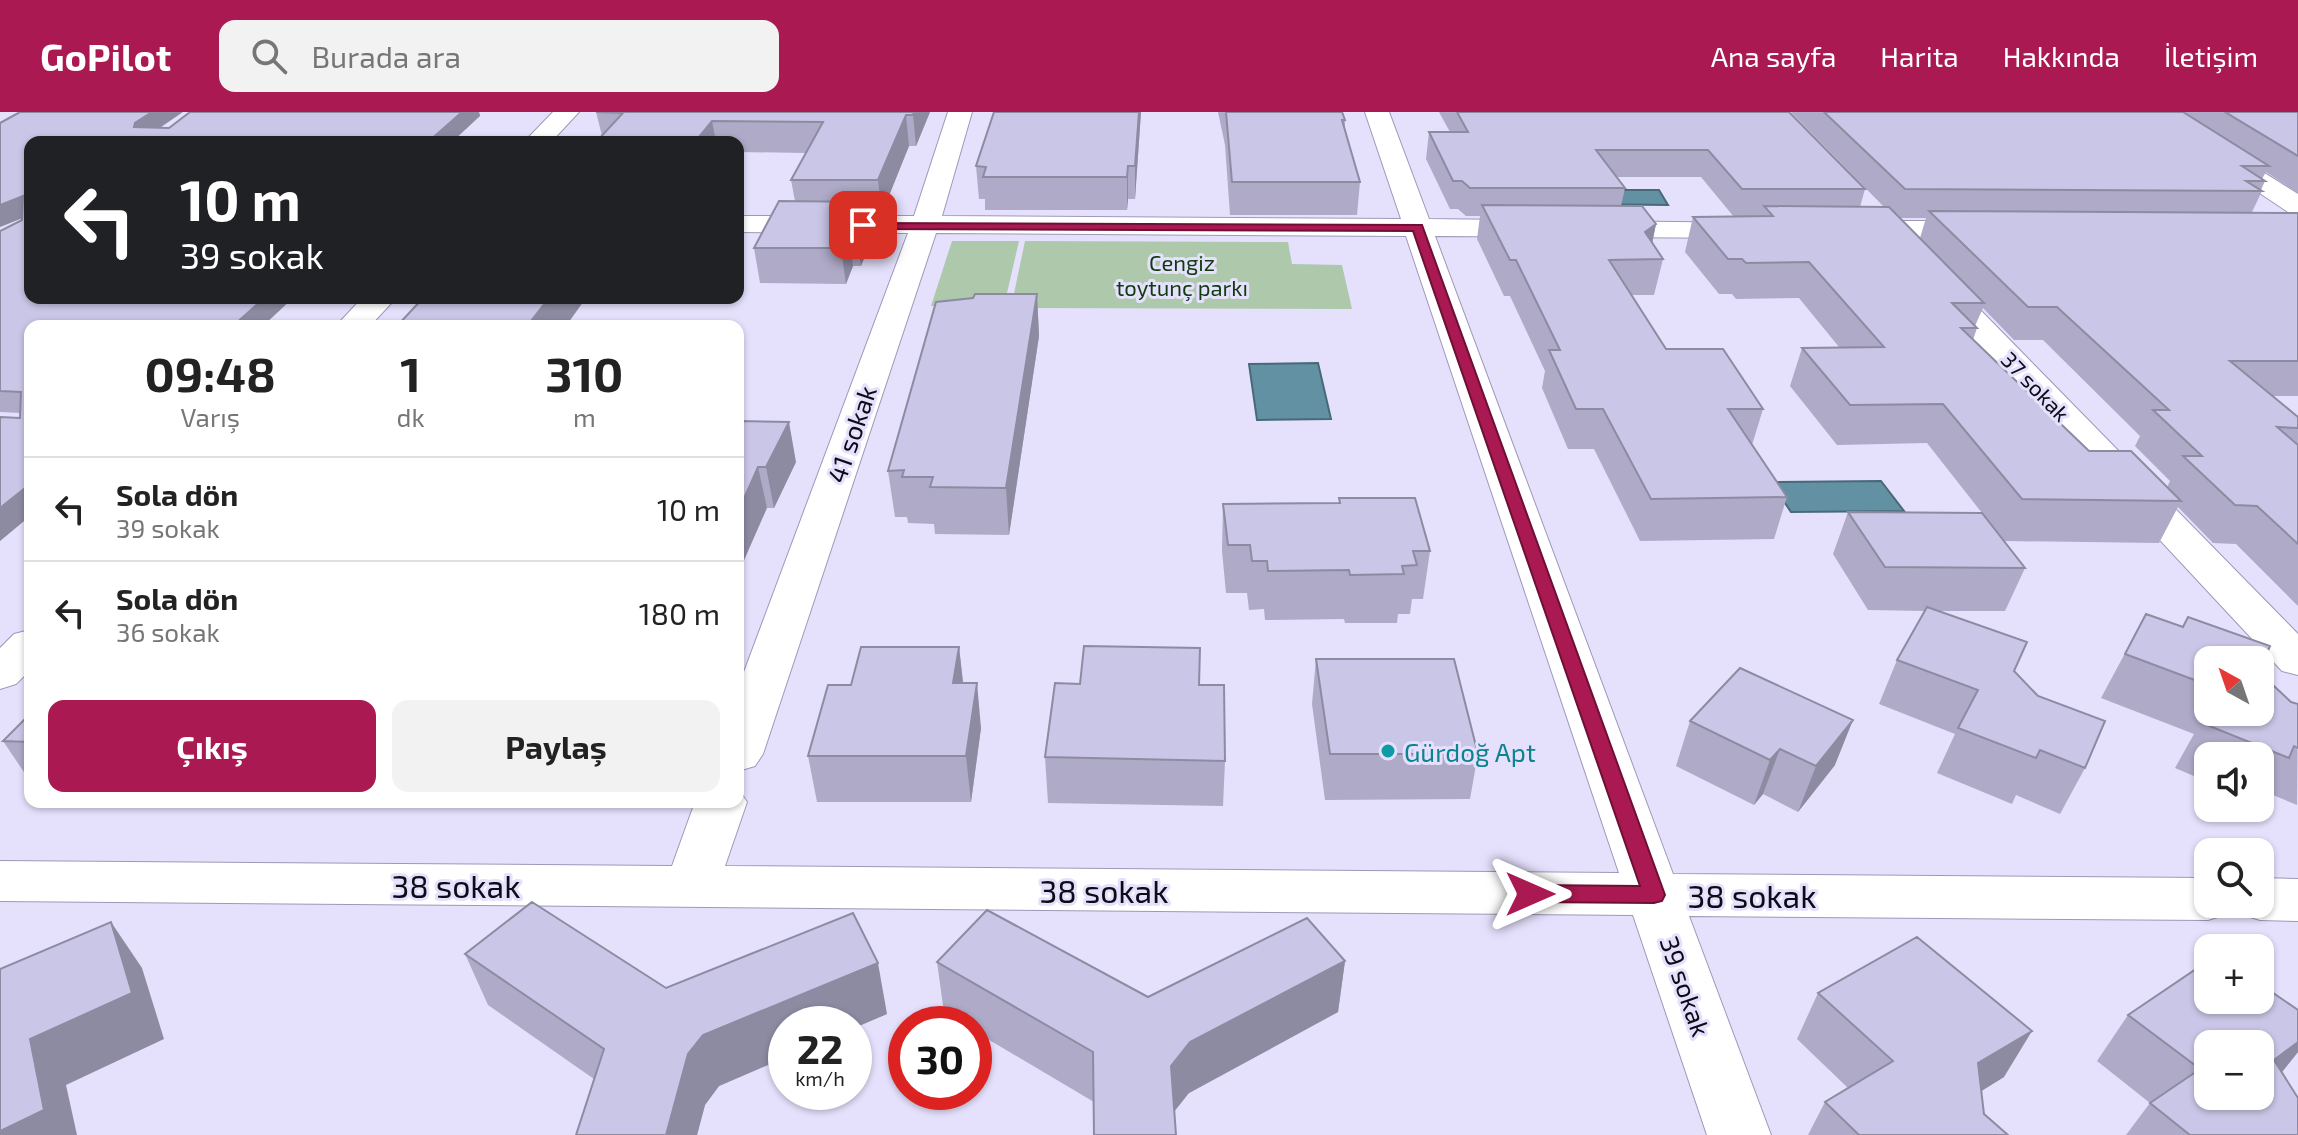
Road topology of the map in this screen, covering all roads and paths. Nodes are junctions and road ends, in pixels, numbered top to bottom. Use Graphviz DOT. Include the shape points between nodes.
graph roads {
  1 [pos="567,112"];
  2 [pos="960,112"];
  3 [pos="1377,112"];
  4 [pos="2150,112"];
  5 [pos="543,136"];
  6 [pos="1856,198"];
  7 [pos="2298,206"];
  8 [pos="744,224"];
  9 [pos="925,225"];
  10 [pos="1418,228"];
  11 [pos="1777,229"];
  12 [pos="1824,230"];
  13 [pos="1886,230"];
  14 [pos="2013,231"];
  15 [pos="374,304"];
  16 [pos="358,320"];
  17 [pos="24,650"];
  18 [pos="2298,661"];
  19 [pos="0,674"];
  20 [pos="744,737"];
  21 [pos="719,808"];
  22 [pos="0,881"];
  23 [pos="691,887"];
  24 [pos="1654,895"];
  25 [pos="2194,899"];
  26 [pos="2274,899"];
  27 [pos="2298,900"];
  28 [pos="1739,1135"];
  1 -- 5 [label="street"];
  2 -- 9 [label="street, 41 sokak"];
  3 -- 10 [label="street, 39 sokak"];
  4 -- 7 [label="street"];
  6 -- 13 [label="street, 37 sokak"];
  8 -- 9 [label="street"];
  9 -- 10 [label="street"];
  9 -- 20 [label="street, 41 sokak"];
  10 -- 11 [label="street"];
  10 -- 24 [label="street, 39 sokak"];
  12 -- 13 [label="street"];
  13 -- 14 [label="street"];
  13 -- 18 [label="street, 37 sokak"];
  15 -- 16 [label="street"];
  17 -- 19 [label="street"];
  21 -- 23 [label="street"];
  22 -- 23 [label="street, 38 sokak"];
  23 -- 24 [label="street, 38 sokak"];
  24 -- 25 [label="street, 38 sokak"];
  24 -- 28 [label="street, 39 sokak"];
  26 -- 27 [label="street"];
}
